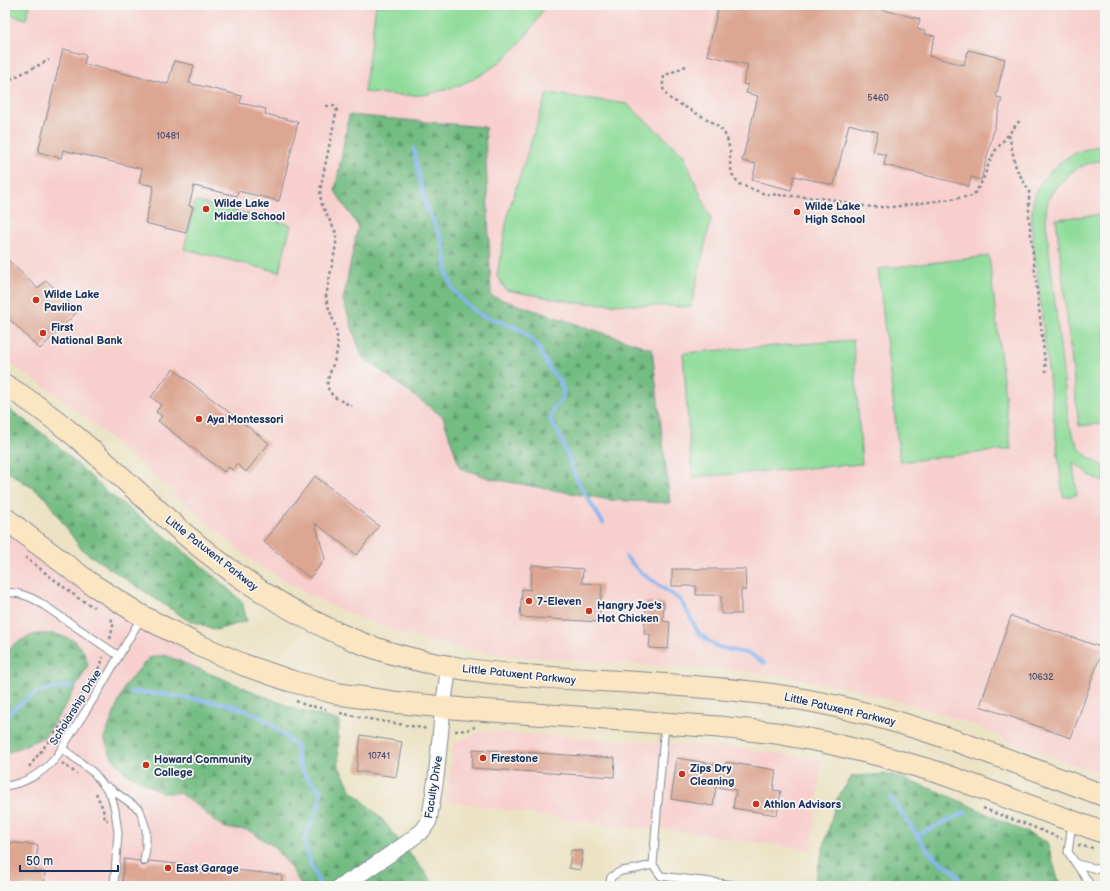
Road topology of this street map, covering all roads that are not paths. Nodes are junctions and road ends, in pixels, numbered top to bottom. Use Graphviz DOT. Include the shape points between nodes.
graph roads {
  1 [pos="5,385"];
  2 [pos="5,518"];
  3 [pos="5,592"];
  4 [pos="142,616"];
  5 [pos="120,656"];
  6 [pos="449,666"];
  7 [pos="443,707"];
  8 [pos="665,722"];
  9 [pos="62,748"];
  10 [pos="103,783"];
  11 [pos="5,786"];
  12 [pos="1105,796"];
  13 [pos="1072,821"];
  14 [pos="1105,833"];
  15 [pos="144,861"];
  16 [pos="1077,864"];
  17 [pos="653,865"];
  18 [pos="1105,871"];
  19 [pos="114,886"];
  20 [pos="340,886"];
  21 [pos="609,886"];
  22 [pos="744,886"];
  23 [pos="1091,886"];
  1 -- 6 [label="main road, Little Patuxent Parkway" via="79,439 184,533 232,572 268,596 356,641 399,655"];
  2 -- 4 [label="main road" via="90,583"];
  3 -- 5 [label="lane" via="28,596 39,602"];
  4 -- 5 [label="lane, Scholarship Drive"];
  4 -- 7 [label="main road" via="198,645 291,681 339,694"];
  5 -- 9 [label="lane, Scholarship Drive"];
  6 -- 7 [label="street, Faculty Drive"];
  6 -- 12 [label="main road, Little Patuxent Parkway" via="516,676 721,689 778,695 832,705 889,719 947,738"];
  7 -- 8 [label="main road"];
  7 -- 20 [label="street, Faculty Drive" via="429,821 423,830 398,849"];
  8 -- 13 [label="main road" via="776,733 878,754 937,772"];
  8 -- 17 [label="lane"];
  9 -- 10 [label="lane"];
  9 -- 11 [label="lane, Scholarship Drive" via="50,764 38,774"];
  10 -- 15 [label="lane" via="140,810 146,829"];
  10 -- 19 [label="lane" via="111,795 118,833"];
  13 -- 14 [label="main road"];
  13 -- 16 [label="lane" via="1068,852"];
  16 -- 18 [label="lane"];
  16 -- 23 [label="lane"];
  17 -- 21 [label="lane" via="621,871 611,877"];
  17 -- 22 [label="lane" via="661,876"];
}
